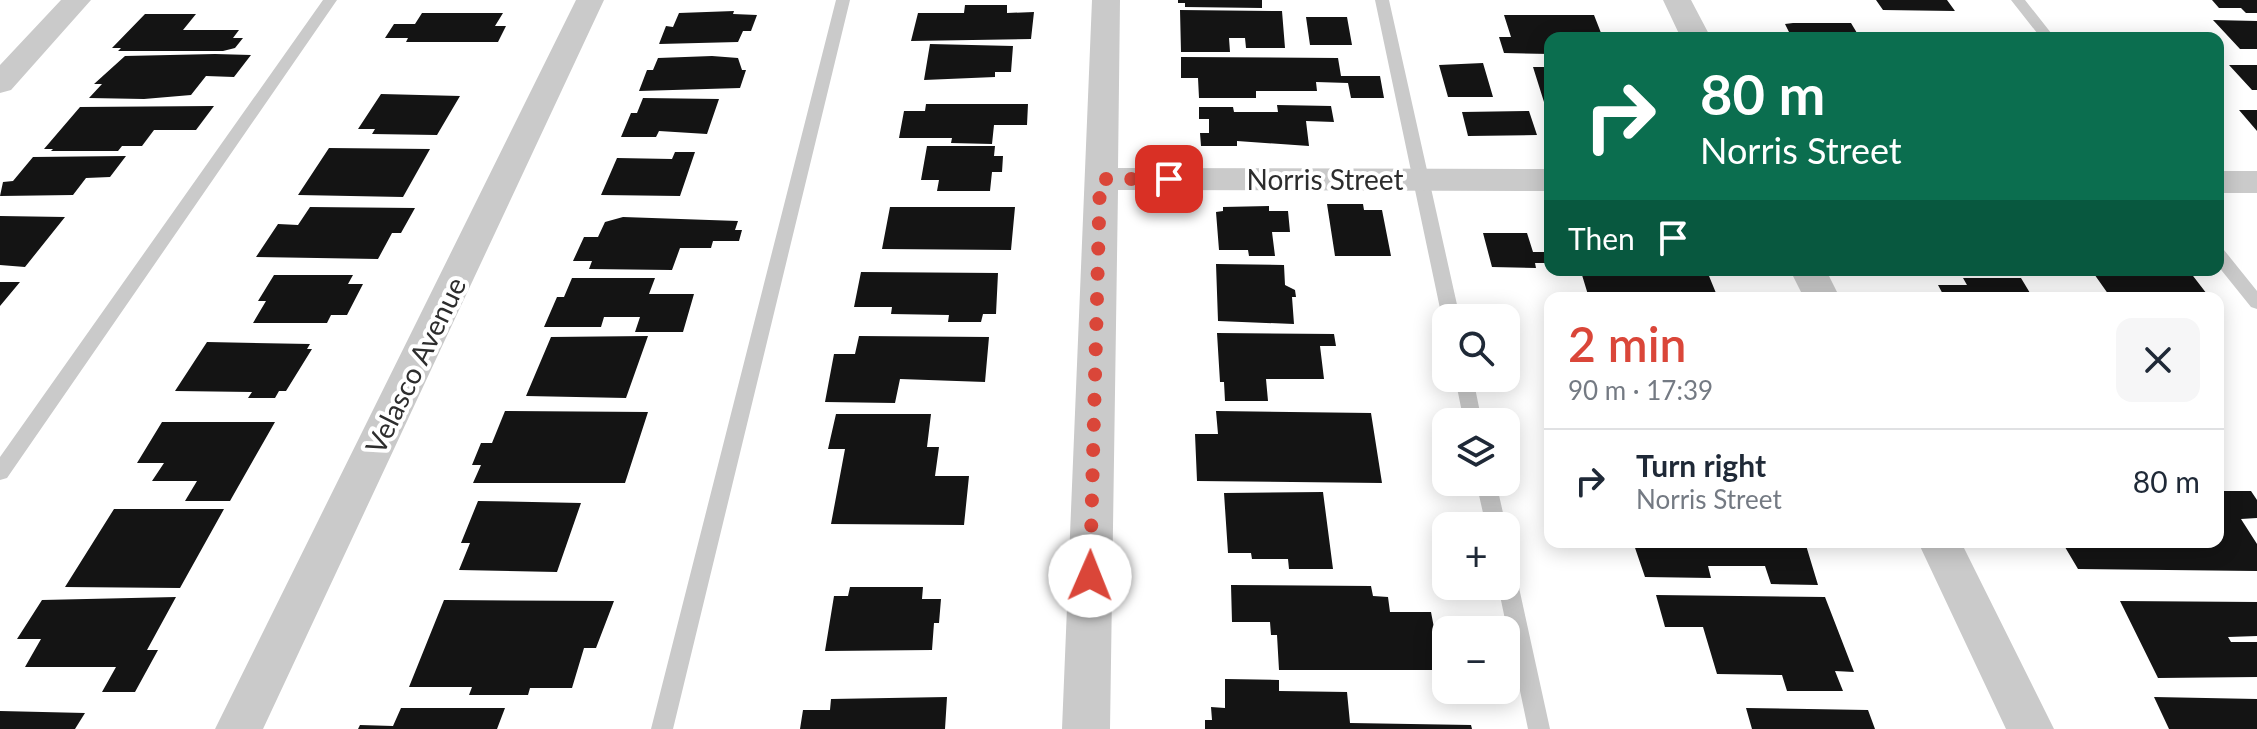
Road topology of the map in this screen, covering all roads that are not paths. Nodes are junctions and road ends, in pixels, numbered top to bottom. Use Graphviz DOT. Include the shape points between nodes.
graph roads {
  1 [pos="77,0"];
  2 [pos="330,0"];
  3 [pos="590,0"];
  4 [pos="843,0"];
  5 [pos="1106,0"];
  6 [pos="1382,0"];
  7 [pos="1677,0"];
  8 [pos="2018,0"];
  9 [pos="1693,32"];
  10 [pos="2043,32"];
  11 [pos="0,83"];
  12 [pos="1100,179"];
  13 [pos="1421,180"];
  14 [pos="1544,180"];
  15 [pos="2224,182"];
  16 [pos="2257,182"];
  17 [pos="2224,262"];
  18 [pos="2257,303"];
  19 [pos="1448,304"];
  20 [pos="0,472"];
  21 [pos="1942,548"];
  22 [pos="1512,600"];
  23 [pos="239,729"];
  24 [pos="662,729"];
  25 [pos="1086,729"];
  26 [pos="1539,729"];
  27 [pos="2030,729"];
  1 -- 11 [label="street"];
  2 -- 20 [label="lane"];
  3 -- 23 [label="street, Velasco Avenue"];
  4 -- 24 [label="lane"];
  5 -- 12 [label="street"];
  6 -- 13 [label="lane"];
  7 -- 9 [label="street"];
  8 -- 10 [label="lane"];
  12 -- 13 [label="street, Norris Street"];
  12 -- 25 [label="street"];
  13 -- 14 [label="street, Norris Street"];
  13 -- 19 [label="lane"];
  15 -- 16 [label="street"];
  17 -- 18 [label="lane"];
  21 -- 27 [label="street"];
  22 -- 26 [label="lane"];
}
